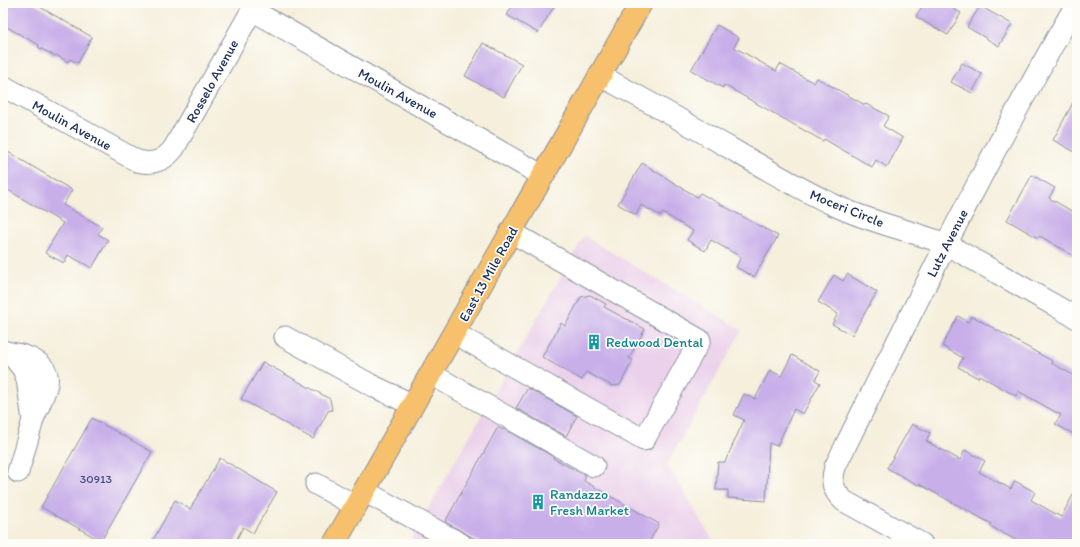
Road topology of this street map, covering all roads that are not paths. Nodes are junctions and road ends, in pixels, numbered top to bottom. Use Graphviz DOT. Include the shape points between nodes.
graph roads {
  1 [pos="641,3"];
  2 [pos="1077,3"];
  3 [pos="254,6"];
  4 [pos="599,75"];
  5 [pos="3,86"];
  6 [pos="165,158"];
  7 [pos="543,176"];
  8 [pos="511,232"];
  9 [pos="946,244"];
  10 [pos="1077,318"];
  11 [pos="454,333"];
  12 [pos="285,337"];
  13 [pos="7,352"];
  14 [pos="430,374"];
  15 [pos="413,405"];
  16 [pos="594,466"];
  17 [pos="18,472"];
  18 [pos="316,484"];
  19 [pos="360,498"];
  20 [pos="337,543"];
  21 [pos="461,544"];
  22 [pos="922,544"];
  1 -- 4 [label="main road, East 13 Mile Road"];
  2 -- 9 [label="street, Lutz Avenue" via="1008,124"];
  3 -- 6 [label="street, Rosselo Avenue" via="178,141"];
  3 -- 7 [label="street, Moulin Avenue"];
  4 -- 7 [label="main road, East 13 Mile Road"];
  4 -- 9 [label="street, Moceri Circle" via="835,206"];
  5 -- 6 [label="street, Moulin Avenue" via="137,161 150,162"];
  7 -- 8 [label="main road, East 13 Mile Road"];
  8 -- 11 [label="main road, East 13 Mile Road"];
  8 -- 11 [label="street" via="700,340 644,440"];
  9 -- 10 [label="street, Moceri Circle"];
  9 -- 22 [label="street, Lutz Avenue" via="835,467 832,479 834,488 844,500"];
  11 -- 14 [label="main road, East 13 Mile Road"];
  12 -- 15 [label="street"];
  13 -- 17 [label="street" via="23,369 33,420"];
  14 -- 15 [label="main road, East 13 Mile Road"];
  14 -- 16 [label="street"];
  15 -- 19 [label="main road, East 13 Mile Road"];
  18 -- 19 [label="street"];
  19 -- 20 [label="main road, East 13 Mile Road"];
  19 -- 21 [label="street"];
}
